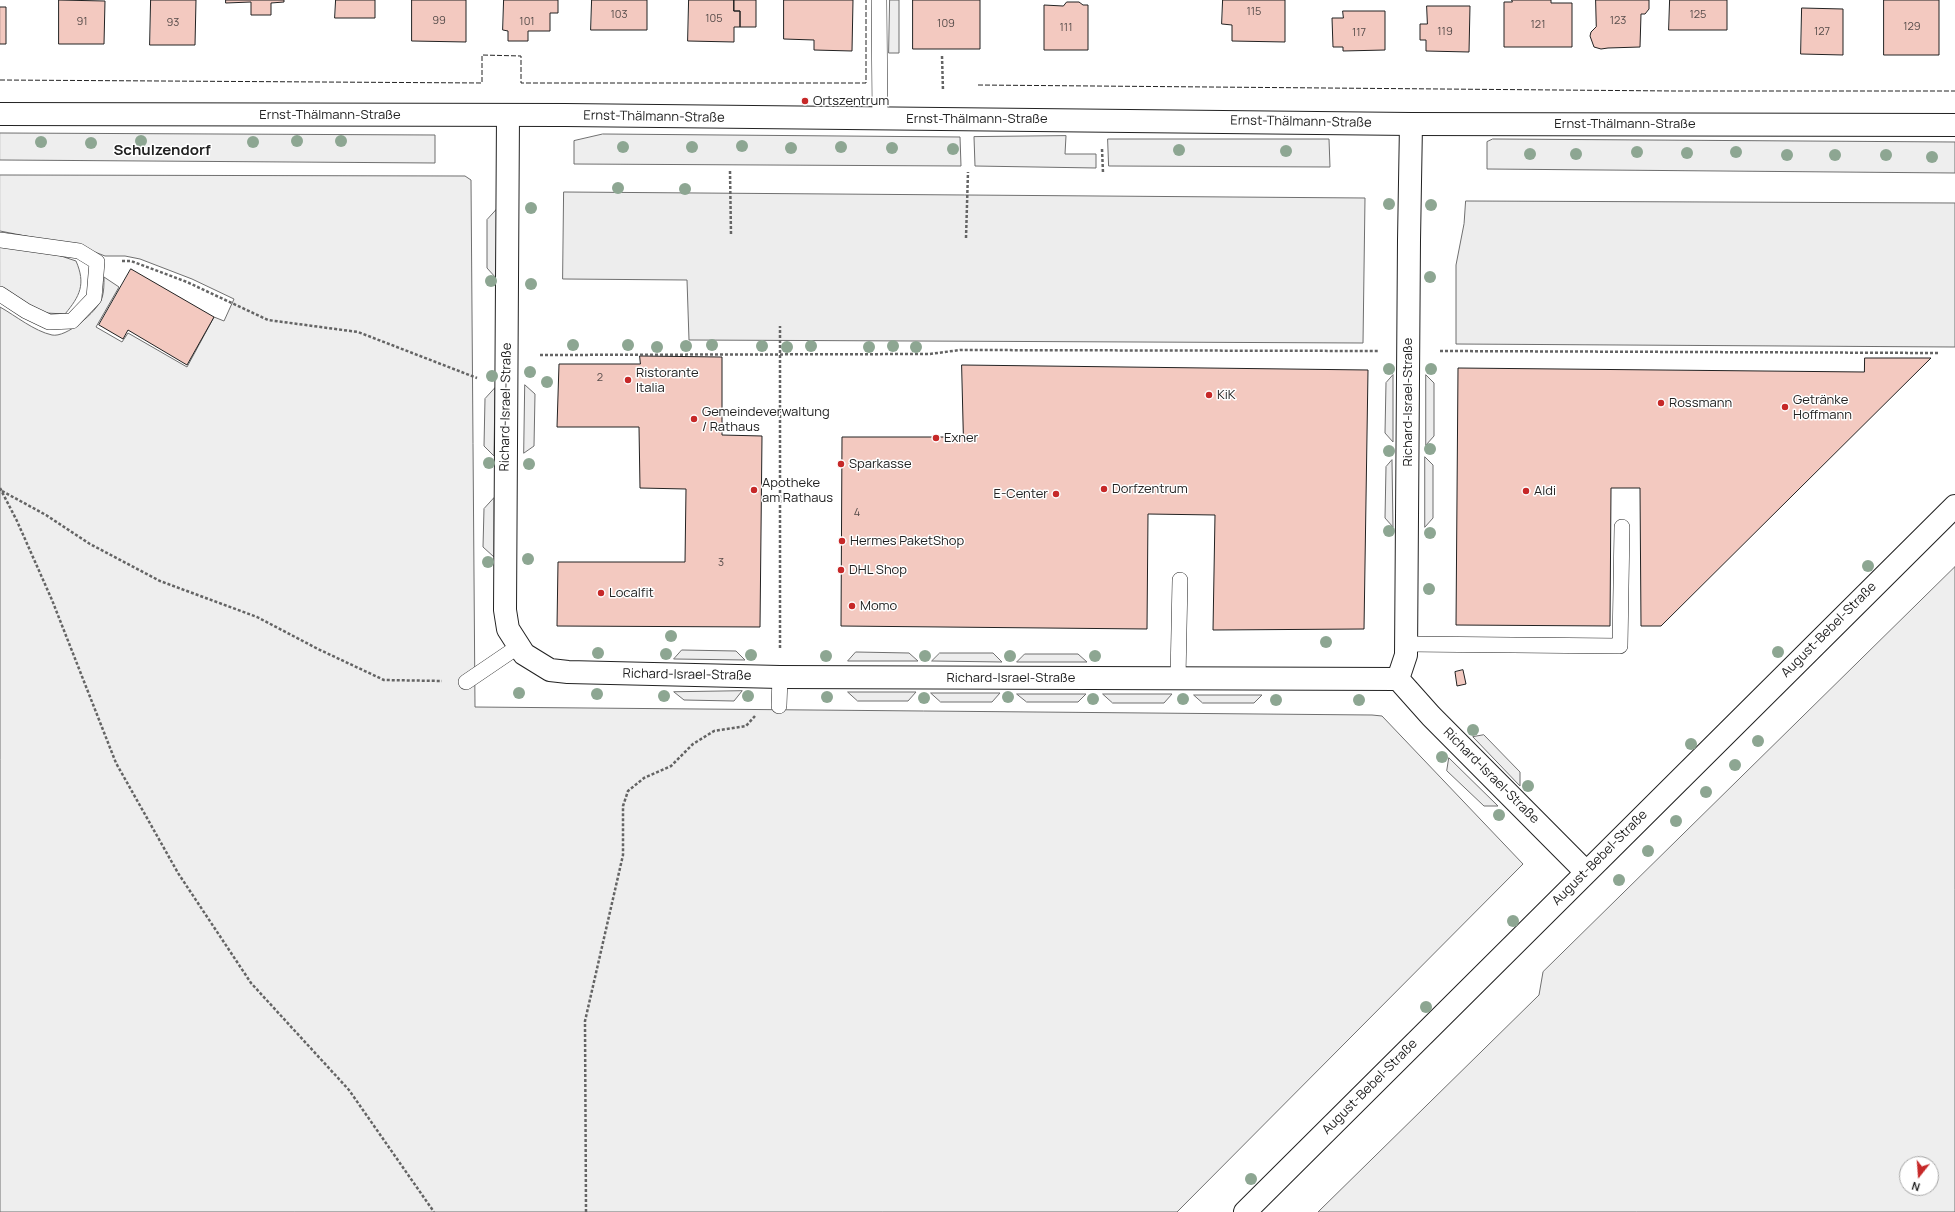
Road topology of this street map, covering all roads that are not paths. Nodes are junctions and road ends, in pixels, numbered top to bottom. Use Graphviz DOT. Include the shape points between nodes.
graph roads {
  1 [pos="879,0"];
  2 [pos="0,114"];
  3 [pos="508,115"];
  4 [pos="880,119"];
  5 [pos="1411,124"];
  6 [pos="1955,125"];
  7 [pos="0,240"];
  8 [pos="0,294"];
  9 [pos="1955,506"];
  10 [pos="1622,527"];
  11 [pos="1180,580"];
  12 [pos="1406,644"];
  13 [pos="519,646"];
  14 [pos="780,677"];
  15 [pos="1178,678"];
  16 [pos="1398,679"];
  17 [pos="466,682"];
  18 [pos="779,706"];
  19 [pos="1586,872"];
  20 [pos="1245,1212"];
  1 -- 4 [label="lane"];
  2 -- 3 [label="street, Ernst-Thälmann-Straße"];
  3 -- 4 [label="street, Ernst-Thälmann-Straße"];
  3 -- 13 [label="street, Richard-Israel-Straße" via="505,610 508,629"];
  4 -- 5 [label="street, Ernst-Thälmann-Straße"];
  5 -- 6 [label="street, Ernst-Thälmann-Straße"];
  5 -- 12 [label="street, Richard-Israel-Straße"];
  7 -- 8 [label="lane" via="79,252 97,262 94,298 72,321 49,322"];
  9 -- 19 [label="street, August-Bebel-Straße"];
  10 -- 12 [label="lane" via="1620,646"];
  11 -- 15 [label="lane"];
  12 -- 16 [label="street, Richard-Israel-Straße" via="1406,655"];
  13 -- 14 [label="street, Richard-Israel-Straße" via="524,654 556,671"];
  13 -- 17 [label="lane"];
  14 -- 15 [label="street, Richard-Israel-Straße"];
  14 -- 18 [label="lane"];
  15 -- 16 [label="street, Richard-Israel-Straße"];
  16 -- 19 [label="street, Richard-Israel-Straße" via="1431,716"];
  19 -- 20 [label="street, August-Bebel-Straße"];
}
